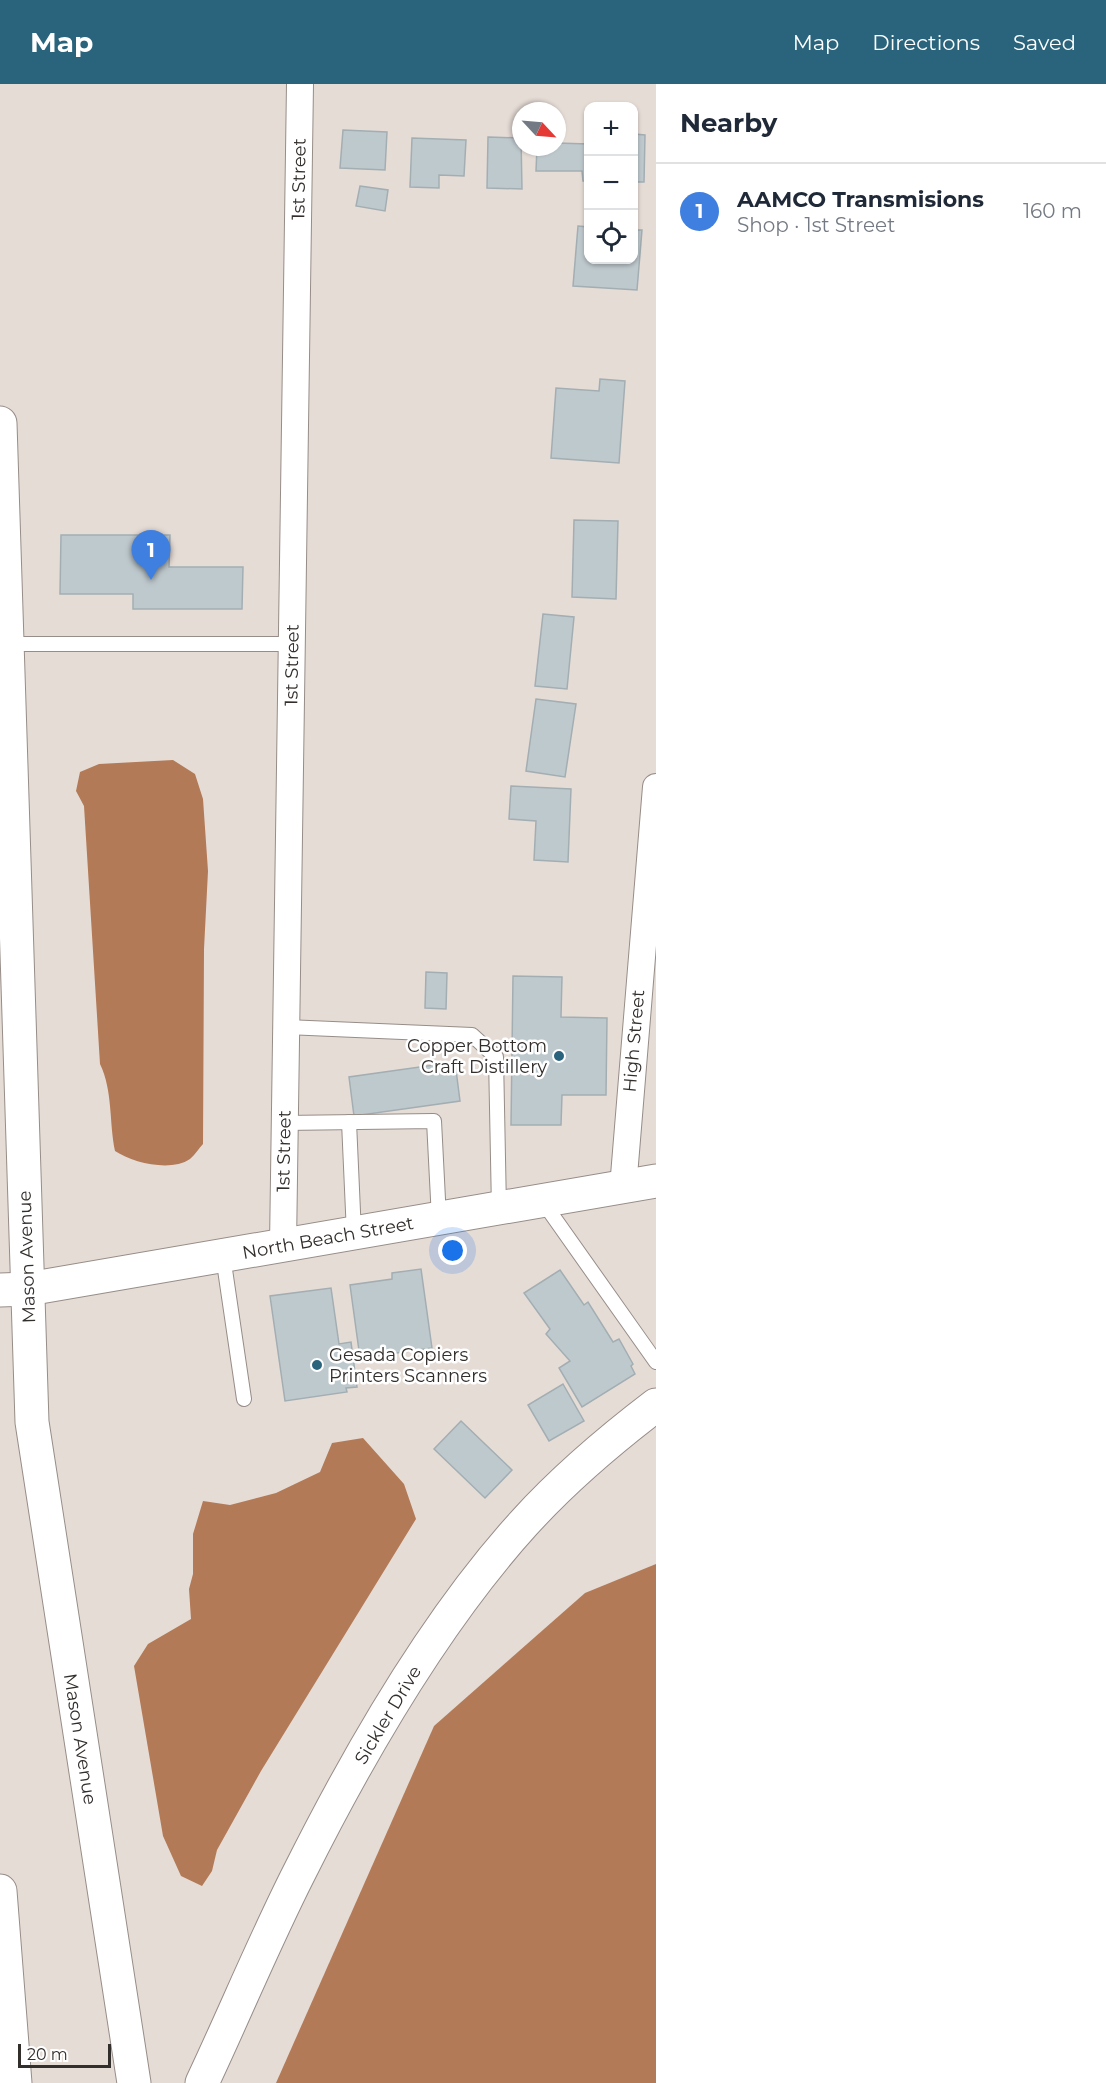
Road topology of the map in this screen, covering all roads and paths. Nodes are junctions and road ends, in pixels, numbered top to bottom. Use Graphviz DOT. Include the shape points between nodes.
graph roads {
  1 [pos="300,84"];
  2 [pos="0,423"];
  3 [pos="7,644"];
  4 [pos="292,644"];
  5 [pos="656,787"];
  6 [pos="286,1027"];
  7 [pos="349,1122"];
  8 [pos="284,1123"];
  9 [pos="656,1181"];
  10 [pos="623,1188"];
  11 [pos="543,1202"];
  12 [pos="499,1209"];
  13 [pos="439,1219"];
  14 [pos="354,1234"];
  15 [pos="283,1246"];
  16 [pos="223,1256"];
  17 [pos="14,1289"];
  18 [pos="656,1362"];
  19 [pos="244,1399"];
  20 [pos="656,1405"];
  21 [pos="0,1891"];
  22 [pos="15,2078"];
  23 [pos="134,2083"];
  24 [pos="202,2083"];
  1 -- 4 [label="street, 1st Street"];
  2 -- 3 [label="main road, Mason Avenue"];
  3 -- 4 [label="lane"];
  3 -- 17 [label="main road, Mason Avenue"];
  4 -- 6 [label="street, 1st Street"];
  5 -- 10 [label="street, High Street"];
  6 -- 8 [label="street, 1st Street"];
  6 -- 12 [label="lane" via="472,1035 496,1057"];
  7 -- 8 [label="lane"];
  7 -- 13 [label="lane" via="434,1121"];
  7 -- 14 [label="lane"];
  8 -- 15 [label="street, 1st Street"];
  9 -- 10 [label="main road, North Beach Street"];
  10 -- 11 [label="main road, North Beach Street"];
  11 -- 12 [label="main road, North Beach Street"];
  11 -- 18 [label="lane"];
  12 -- 13 [label="main road, North Beach Street"];
  13 -- 14 [label="main road, North Beach Street"];
  14 -- 15 [label="main road, North Beach Street"];
  15 -- 16 [label="main road, North Beach Street"];
  16 -- 17 [label="main road, North Beach Street"];
  16 -- 19 [label="lane"];
  17 -- 23 [label="main road, Mason Avenue"];
  20 -- 24 [label="main road, Sickler Drive" via="612,1438 525,1522 455,1608 372,1739 299,1873"];
  21 -- 22 [label="main road"];
}
